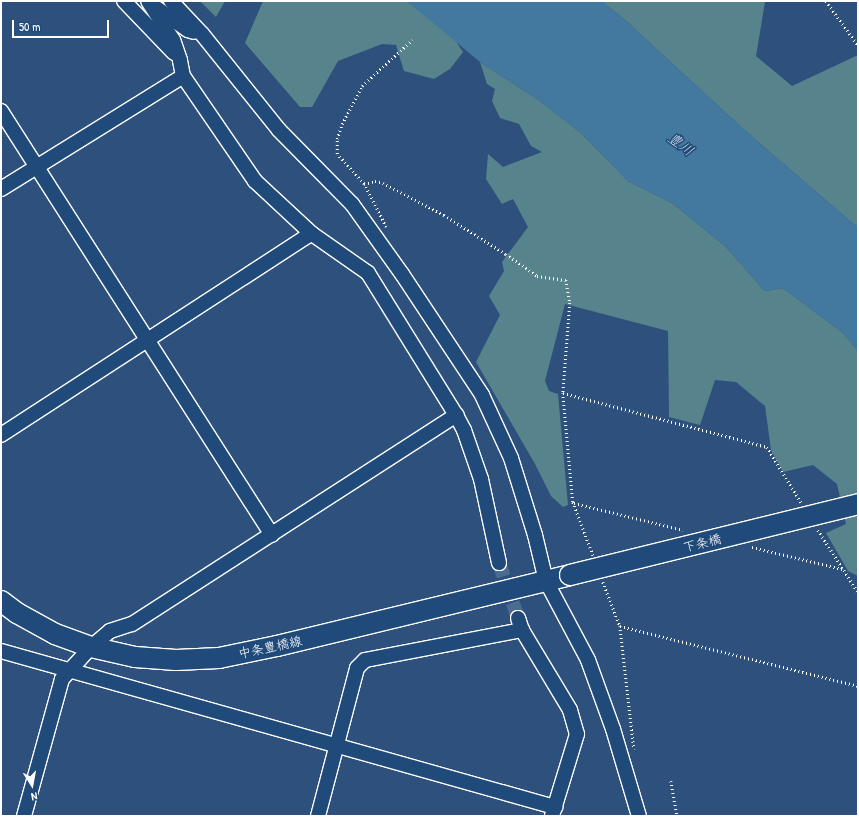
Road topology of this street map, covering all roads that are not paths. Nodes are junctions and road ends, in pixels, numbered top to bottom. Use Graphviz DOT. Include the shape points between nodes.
graph roads {
  1 [pos="124,1"];
  2 [pos="170,1"];
  3 [pos="148,2"];
  4 [pos="202,34"];
  5 [pos="180,60"];
  6 [pos="183,76"];
  7 [pos="1,112"];
  8 [pos="37,167"];
  9 [pos="1,189"];
  10 [pos="312,234"];
  11 [pos="147,341"];
  12 [pos="456,415"];
  13 [pos="1,435"];
  14 [pos="858,504"];
  15 [pos="272,535"];
  16 [pos="499,563"];
  17 [pos="546,581"];
  18 [pos="1,601"];
  19 [pos="91,647"];
  20 [pos="1,651"];
  21 [pos="69,670"];
  22 [pos="338,746"];
  23 [pos="553,811"];
  24 [pos="24,816"];
  25 [pos="318,816"];
  26 [pos="639,816"];
  1 -- 5 [label="street"];
  2 -- 4 [label="street"];
  3 -- 4 [label="street" via="188,30"];
  3 -- 5 [label="street" via="172,40"];
  4 -- 17 [label="street" via="279,130 352,204 482,395 511,458"];
  5 -- 6 [label="street"];
  6 -- 8 [label="street"];
  6 -- 10 [label="street" via="256,181"];
  7 -- 8 [label="street"];
  8 -- 9 [label="street"];
  8 -- 11 [label="street"];
  10 -- 11 [label="street"];
  10 -- 12 [label="street" via="368,273"];
  11 -- 13 [label="street"];
  11 -- 15 [label="street"];
  12 -- 15 [label="street"];
  12 -- 16 [label="street" via="481,479"];
  14 -- 17 [label="main road, 下条橋, bridge"];
  15 -- 19 [label="street" via="132,624 110,631"];
  17 -- 19 [label="main road, 中条豊橋線" via="219,658 176,660 135,657"];
  17 -- 26 [label="street" via="588,660 613,729"];
  18 -- 19 [label="main road, 中条豊橋線" via="55,634"];
  19 -- 21 [label="street"];
  20 -- 21 [label="street"];
  21 -- 22 [label="street"];
  21 -- 24 [label="street" via="62,679"];
  22 -- 23 [label="street"];
  22 -- 23 [label="street" via="357,668 365,660 520,624 570,710 577,734"];
  22 -- 25 [label="street"];
}
